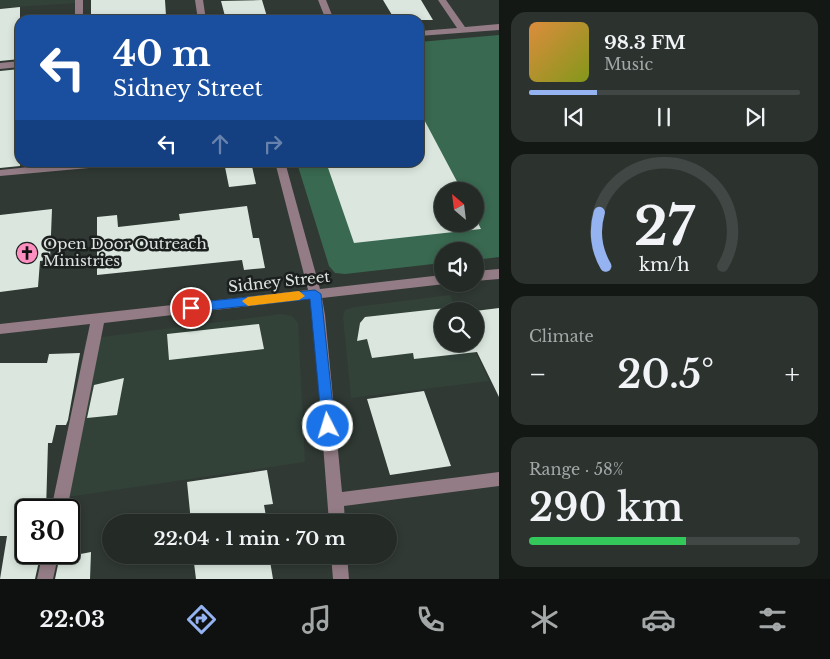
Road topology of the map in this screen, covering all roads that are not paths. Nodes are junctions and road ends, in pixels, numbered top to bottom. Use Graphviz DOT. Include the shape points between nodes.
graph roads {
  1 [pos="79,0"];
  2 [pos="199,0"];
  3 [pos="322,0"];
  4 [pos="442,0"];
  5 [pos="79,15"];
  6 [pos="201,15"];
  7 [pos="328,15"];
  8 [pos="499,27"];
  9 [pos="462,30"];
  10 [pos="424,34"];
  11 [pos="15,64"];
  12 [pos="0,66"];
  13 [pos="67,167"];
  14 [pos="281,167"];
  15 [pos="0,173"];
  16 [pos="499,274"];
  17 [pos="484,275"];
  18 [pos="434,281"];
  19 [pos="315,294"];
  20 [pos="98,318"];
  21 [pos="0,329"];
  22 [pos="499,479"];
  23 [pos="61,499"];
  24 [pos="335,500"];
  25 [pos="336,514"];
  26 [pos="48,564"];
  27 [pos="339,564"];
  28 [pos="45,579"];
  29 [pos="340,579"];
  1 -- 5 [label="street"];
  2 -- 6 [label="street"];
  3 -- 7 [label="street"];
  4 -- 9 [label="street"];
  8 -- 9 [label="street"];
  9 -- 10 [label="street"];
  11 -- 12 [label="street"];
  13 -- 15 [label="street"];
  14 -- 19 [label="street"];
  16 -- 17 [label="street"];
  18 -- 19 [label="street, Sidney Street"];
  19 -- 20 [label="street, Sidney Street"];
  19 -- 24 [label="street"];
  20 -- 21 [label="street, Sidney Street"];
  20 -- 23 [label="street"];
  22 -- 24 [label="street"];
  24 -- 25 [label="street"];
  26 -- 28 [label="street"];
  27 -- 29 [label="street"];
}
